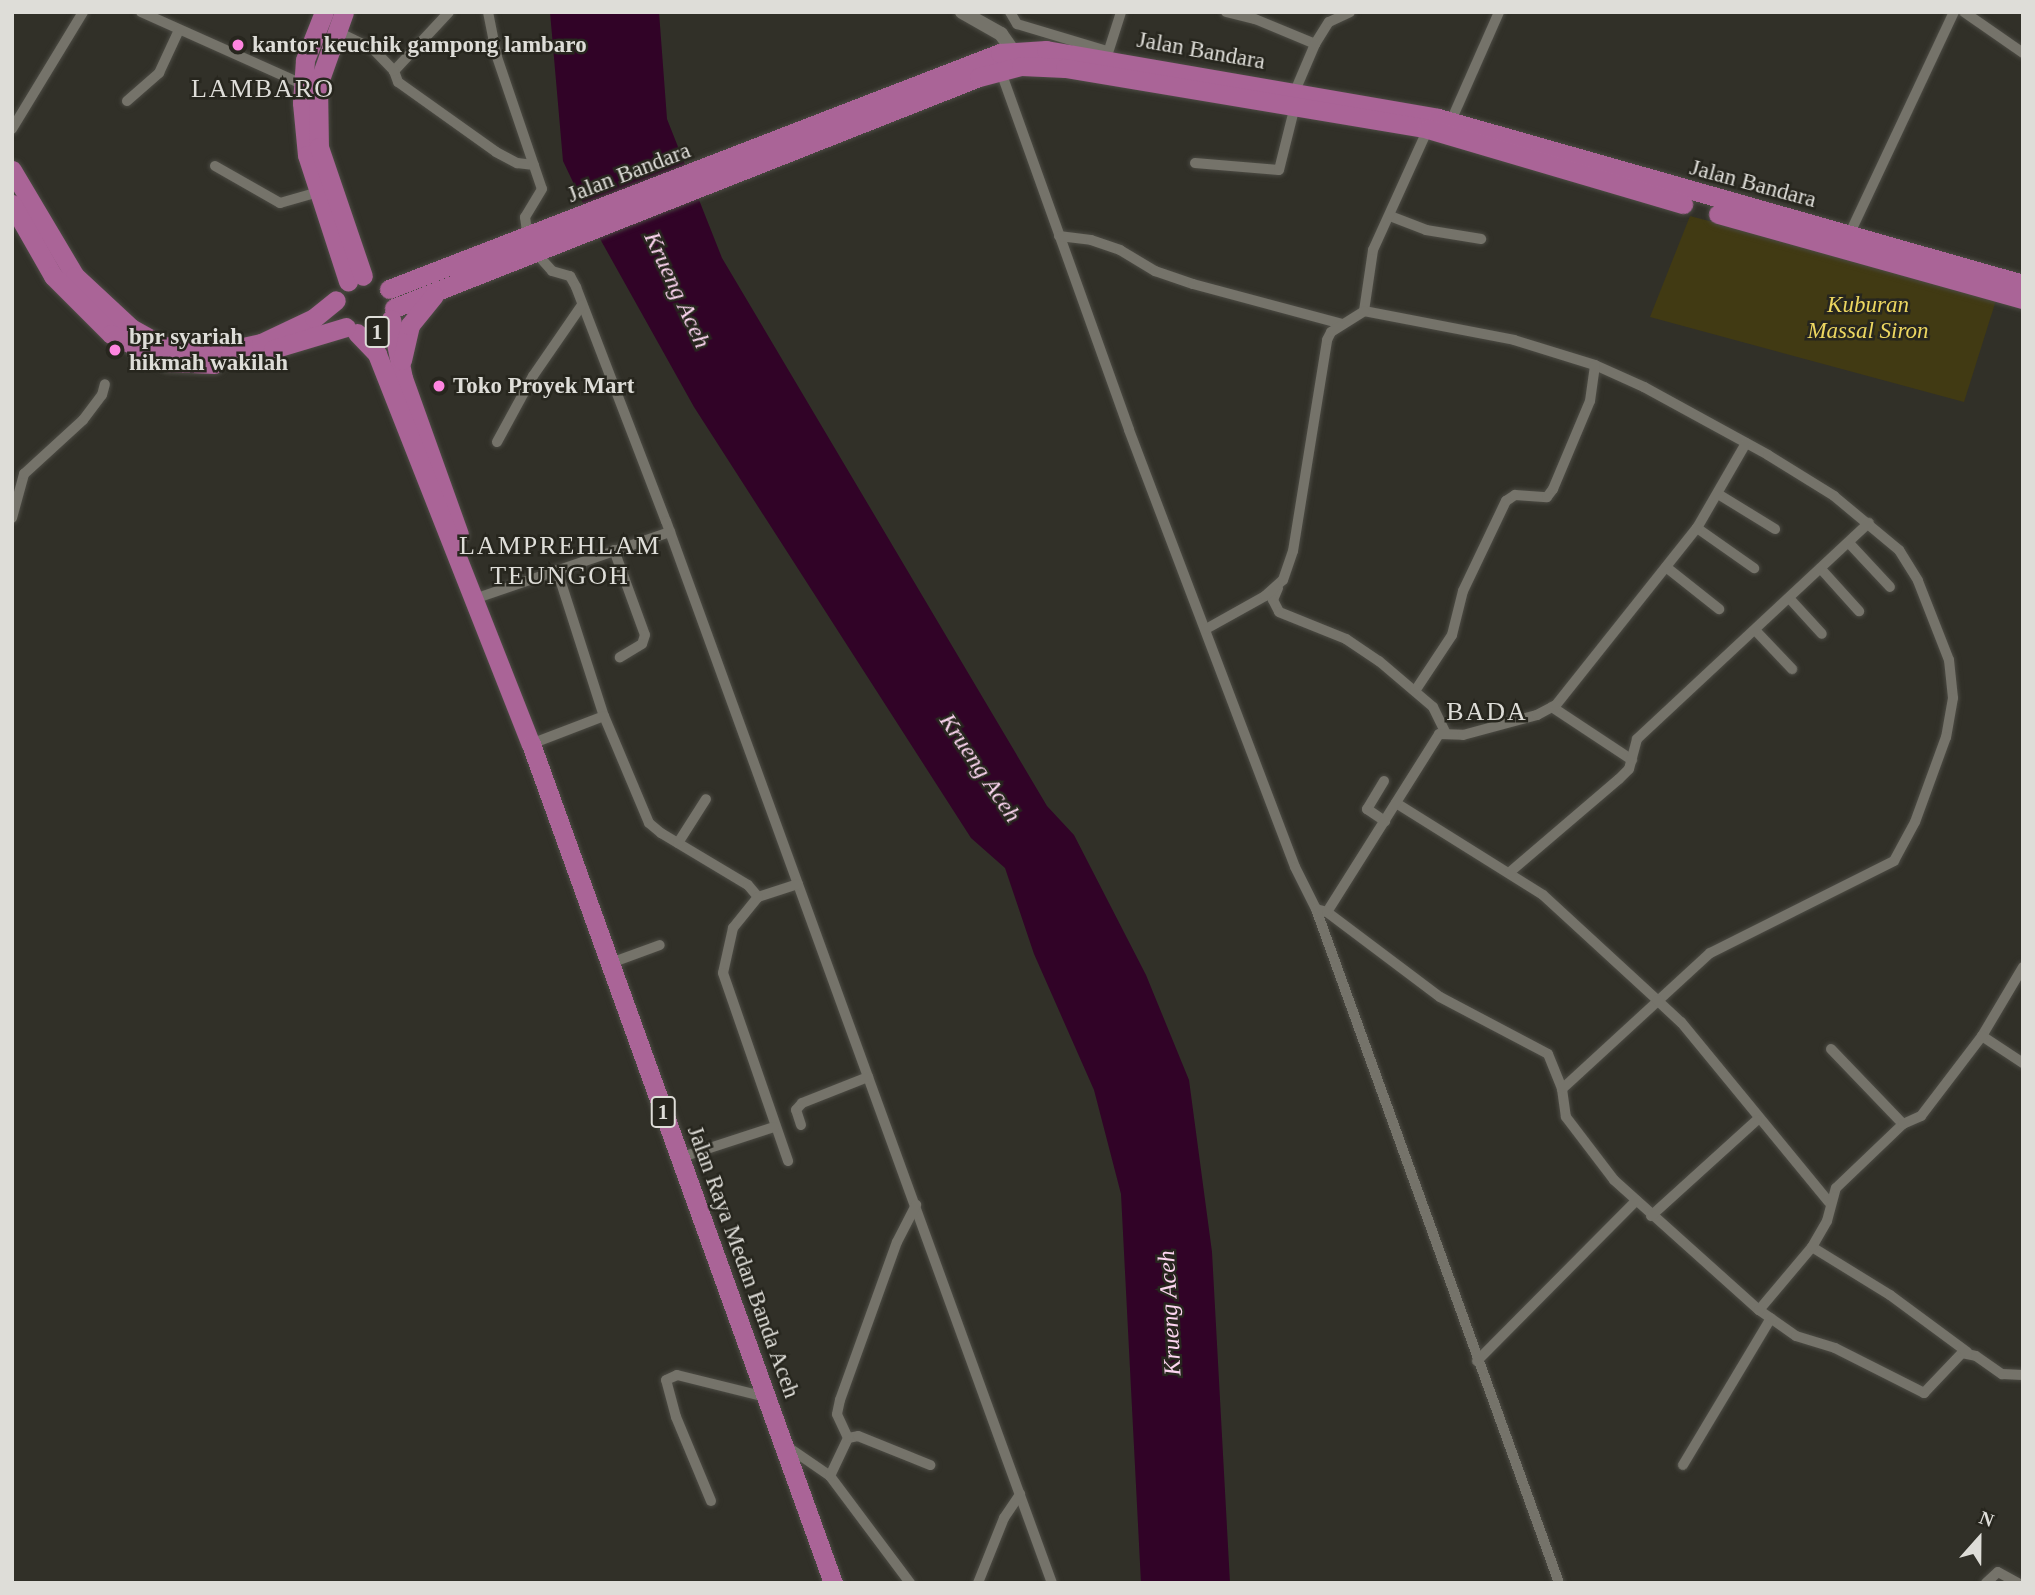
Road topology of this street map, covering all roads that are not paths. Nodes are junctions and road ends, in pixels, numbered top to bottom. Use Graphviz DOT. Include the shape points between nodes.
graph roads {
  1 [pos="83,12"];
  2 [pos="141,12"];
  3 [pos="324,12"];
  4 [pos="449,12"];
  5 [pos="488,12"];
  6 [pos="962,12"];
  7 [pos="1121,12"];
  8 [pos="1226,12"];
  9 [pos="1350,12"];
  10 [pos="1499,12"];
  11 [pos="1954,12"];
  12 [pos="1964,12"];
  13 [pos="1011,17"];
  14 [pos="340,21"];
  15 [pos="180,30"];
  16 [pos="1006,42"];
  17 [pos="1315,44"];
  18 [pos="2023,53"];
  19 [pos="1107,54"];
  20 [pos="979,69"];
  21 [pos="394,71"];
  22 [pos="1000,72"];
  23 [pos="1160,79"];
  24 [pos="302,84"];
  25 [pos="1295,99"];
  26 [pos="127,101"];
  27 [pos="1451,121"];
  28 [pos="12,129"];
  29 [pos="1427,129"];
  30 [pos="1195,163"];
  31 [pos="534,165"];
  32 [pos="215,166"];
  33 [pos="12,170"];
  34 [pos="318,192"];
  35 [pos="12,204"];
  36 [pos="1390,216"];
  37 [pos="1850,235"];
  38 [pos="1059,236"];
  39 [pos="1481,239"];
  40 [pos="532,246"];
  41 [pos="356,278"];
  42 [pos="2023,284"];
  43 [pos="443,288"];
  44 [pos="2023,299"];
  45 [pos="336,300"];
  46 [pos="392,305"];
  47 [pos="582,305"];
  48 [pos="1364,311"];
  49 [pos="1342,324"];
  50 [pos="351,330"];
  51 [pos="1595,365"];
  52 [pos="403,378"];
  53 [pos="105,384"];
  54 [pos="497,442"];
  55 [pos="1746,443"];
  56 [pos="1717,494"];
  57 [pos="12,518"];
  58 [pos="1869,523"];
  59 [pos="1697,527"];
  60 [pos="1776,529"];
  61 [pos="670,532"];
  62 [pos="1849,543"];
  63 [pos="614,550"];
  64 [pos="1666,566"];
  65 [pos="1754,568"];
  66 [pos="1821,569"];
  67 [pos="557,570"];
  68 [pos="1278,586"];
  69 [pos="1890,587"];
  70 [pos="480,597"];
  71 [pos="1790,599"];
  72 [pos="1719,609"];
  73 [pos="1859,611"];
  74 [pos="1206,629"];
  75 [pos="1755,630"];
  76 [pos="1822,634"];
  77 [pos="491,642"];
  78 [pos="620,656"];
  79 [pos="1793,670"];
  80 [pos="1415,691"];
  81 [pos="1552,707"];
  82 [pos="604,716"];
  83 [pos="1445,732"];
  84 [pos="531,744"];
  85 [pos="1632,760"];
  86 [pos="1384,781"];
  87 [pos="706,799"];
  88 [pos="1396,803"];
  89 [pos="1385,821"];
  90 [pos="678,843"];
  91 [pos="1510,872"];
  92 [pos="798,884"];
  93 [pos="758,897"];
  94 [pos="1322,910"];
  95 [pos="660,946"];
  96 [pos="608,964"];
  97 [pos="2023,967"];
  98 [pos="1657,1000"];
  99 [pos="1982,1036"];
  100 [pos="1831,1049"];
  101 [pos="2023,1063"];
  102 [pos="868,1077"];
  103 [pos="1562,1089"];
  104 [pos="1757,1120"];
  105 [pos="1903,1124"];
  106 [pos="801,1125"];
  107 [pos="774,1127"];
  108 [pos="679,1158"];
  109 [pos="788,1161"];
  110 [pos="1636,1202"];
  111 [pos="1829,1202"];
  112 [pos="916,1205"];
  113 [pos="1651,1216"];
  114 [pos="1812,1247"];
  115 [pos="1759,1310"];
  116 [pos="1771,1318"];
  117 [pos="1967,1352"];
  118 [pos="1478,1361"];
  119 [pos="2023,1375"];
  120 [pos="766,1397"];
  121 [pos="848,1438"];
  122 [pos="783,1444"];
  123 [pos="930,1465"];
  124 [pos="1682,1465"];
  125 [pos="830,1476"];
  126 [pos="1020,1494"];
  127 [pos="711,1501"];
  128 [pos="833,1583"];
  129 [pos="910,1583"];
  130 [pos="978,1583"];
  131 [pos="1052,1583"];
  132 [pos="1559,1583"];
  133 [pos="1986,1583"];
  134 [pos="2018,1583"];
  1 -- 28 [label="street"];
  2 -- 15 [label="street"];
  3 -- 24 [label="highway" via="305,60"];
  4 -- 21 [label="street"];
  5 -- 31 [label="street" via="497,57"];
  6 -- 16 [label="street"];
  7 -- 19 [label="street"];
  8 -- 17 [label="street"];
  9 -- 17 [label="street" via="1329,22"];
  10 -- 27 [label="street"];
  11 -- 37 [label="street"];
  12 -- 18 [label="street"];
  13 -- 16 [label="street"];
  13 -- 19 [label="street"];
  14 -- 21 [label="street"];
  14 -- 41 [label="highway" via="318,85 319,147"];
  15 -- 24 [label="street"];
  15 -- 26 [label="street" via="152,82"];
  16 -- 19 [label="highway, Jalan Bandara"];
  16 -- 20 [label="highway, Jalan Bandara"];
  17 -- 25 [label="street"];
  19 -- 23 [label="highway, Jalan Bandara"];
  20 -- 22 [label="highway, Jalan Bandara"];
  20 -- 40 [label="highway, Jalan Bandara"];
  21 -- 31 [label="street" via="398,82 467,134 517,163"];
  22 -- 23 [label="highway, Jalan Bandara" via="1044,65"];
  22 -- 38 [label="street"];
  23 -- 25 [label="highway, Jalan Bandara"];
  24 -- 34 [label="highway" via="307,155"];
  25 -- 27 [label="highway, Jalan Bandara"];
  25 -- 29 [label="highway, Jalan Bandara"];
  25 -- 30 [label="street" via="1279,170"];
  27 -- 37 [label="highway, Jalan Bandara"];
  29 -- 36 [label="street"];
  29 -- 44 [label="highway, Jalan Bandara"];
  31 -- 40 [label="street" via="542,189 525,217"];
  32 -- 34 [label="street" via="280,204"];
  33 -- 45 [label="highway" via="75,276 131,328 163,346 215,353 261,343 314,318"];
  34 -- 41 [label="highway"];
  35 -- 50 [label="highway" via="53,276 79,305 111,334 168,362 203,365 242,360"];
  36 -- 39 [label="street" via="1426,230"];
  36 -- 48 [label="street" via="1373,250"];
  37 -- 42 [label="highway, Jalan Bandara"];
  38 -- 49 [label="street" via="1120,250 1155,271 1193,284"];
  38 -- 74 [label="street"];
  40 -- 43 [label="highway, Jalan Bandara"];
  40 -- 46 [label="highway, Jalan Bandara"];
  40 -- 47 [label="street" via="552,271 570,276"];
  41 -- 45 [label="highway, 1"];
  41 -- 46 [label="highway, 1" via="381,280"];
  43 -- 46 [label="highway, Jalan Bandara"];
  43 -- 52 [label="highway" via="421,306 410,325 401,351"];
  45 -- 50 [label="highway, 1" via="337,315"];
  46 -- 50 [label="highway, 1" via="377,332"];
  46 -- 52 [label="highway, Jalan Raya Medan Banda Aceh / 1"];
  47 -- 54 [label="street" via="533,376"];
  47 -- 61 [label="street"];
  48 -- 49 [label="street"];
  48 -- 51 [label="street" via="1514,340"];
  49 -- 68 [label="street" via="1327,340 1293,551"];
  50 -- 77 [label="highway, Jalan Raya Medan Banda Aceh / 1" via="377,354"];
  51 -- 55 [label="street"];
  51 -- 80 [label="street" via="1590,401 1553,489 1547,497 1516,495 1506,501 1463,591 1452,635"];
  52 -- 70 [label="highway, Jalan Raya Medan Banda Aceh / 1"];
  53 -- 57 [label="street" via="102,396 83,420 24,474"];
  55 -- 56 [label="street"];
  55 -- 58 [label="street"];
  56 -- 59 [label="street"];
  56 -- 60 [label="street"];
  58 -- 62 [label="street"];
  58 -- 98 [label="street" via="1899,550 1914,574 1952,676 1946,737 1908,838 1889,865 1710,953"];
  59 -- 64 [label="street"];
  59 -- 65 [label="street"];
  61 -- 63 [label="street"];
  61 -- 92 [label="street"];
  62 -- 66 [label="street"];
  62 -- 69 [label="street"];
  63 -- 67 [label="street"];
  63 -- 78 [label="street" via="645,635 642,644"];
  64 -- 72 [label="street"];
  64 -- 81 [label="street"];
  66 -- 71 [label="street"];
  66 -- 73 [label="street"];
  67 -- 70 [label="street"];
  67 -- 82 [label="street"];
  68 -- 74 [label="street"];
  68 -- 80 [label="street" via="1273,600 1279,612 1346,639"];
  70 -- 77 [label="highway, Jalan Raya Medan Banda Aceh / 1"];
  71 -- 75 [label="street"];
  71 -- 76 [label="street"];
  74 -- 94 [label="street" via="1295,867"];
  75 -- 79 [label="street"];
  75 -- 85 [label="street" via="1637,739"];
  77 -- 84 [label="highway, Jalan Raya Medan Banda Aceh / 1"];
  80 -- 83 [label="street" via="1441,717"];
  81 -- 83 [label="street" via="1537,716 1463,735"];
  81 -- 85 [label="street"];
  82 -- 84 [label="street"];
  82 -- 90 [label="street" via="649,823"];
  83 -- 88 [label="street" via="1439,734"];
  84 -- 96 [label="highway, Jalan Raya Medan Banda Aceh / 1"];
  85 -- 91 [label="street" via="1619,779"];
  86 -- 89 [label="street" via="1367,809"];
  87 -- 90 [label="street"];
  88 -- 89 [label="street"];
  88 -- 91 [label="street"];
  89 -- 94 [label="street"];
  90 -- 93 [label="street" via="748,885"];
  91 -- 98 [label="street" via="1543,895"];
  92 -- 93 [label="street"];
  92 -- 102 [label="street"];
  93 -- 107 [label="street" via="733,928 723,973"];
  94 -- 103 [label="street" via="1440,998 1548,1054"];
  94 -- 118 [label="street"];
  95 -- 96 [label="street"];
  96 -- 108 [label="highway, Jalan Raya Medan Banda Aceh / 1"];
  97 -- 99 [label="street"];
  98 -- 103 [label="street"];
  98 -- 104 [label="street" via="1708,1054"];
  99 -- 101 [label="street"];
  99 -- 105 [label="street" via="1921,1116"];
  100 -- 105 [label="street"];
  102 -- 106 [label="street" via="802,1103 796,1110"];
  102 -- 112 [label="street"];
  103 -- 110 [label="street" via="1566,1118"];
  104 -- 111 [label="street"];
  104 -- 113 [label="street"];
  105 -- 111 [label="street" via="1836,1188"];
  107 -- 108 [label="street"];
  107 -- 109 [label="street"];
  108 -- 120 [label="highway, Jalan Raya Medan Banda Aceh / 1"];
  110 -- 113 [label="street"];
  110 -- 118 [label="street"];
  111 -- 114 [label="street" via="1827,1221"];
  112 -- 121 [label="street" via="897,1242 840,1400 837,1415"];
  112 -- 126 [label="street"];
  113 -- 115 [label="street"];
  114 -- 115 [label="street"];
  114 -- 117 [label="street" via="1890,1295"];
  115 -- 116 [label="street"];
  116 -- 117 [label="street" via="1796,1336 1835,1348 1924,1392"];
  116 -- 124 [label="street"];
  117 -- 119 [label="street" via="2002,1374"];
  118 -- 132 [label="street"];
  120 -- 122 [label="highway, Jalan Raya Medan Banda Aceh / 1"];
  120 -- 127 [label="street" via="677,1375 666,1380 676,1417"];
  121 -- 123 [label="street" via="858,1436"];
  121 -- 125 [label="street"];
  122 -- 125 [label="street"];
  122 -- 128 [label="highway, Jalan Raya Medan Banda Aceh / 1"];
  125 -- 129 [label="street"];
  126 -- 130 [label="street" via="1004,1518"];
  126 -- 131 [label="street"];
  133 -- 134 [label="street" via="1998,1572"];
}
